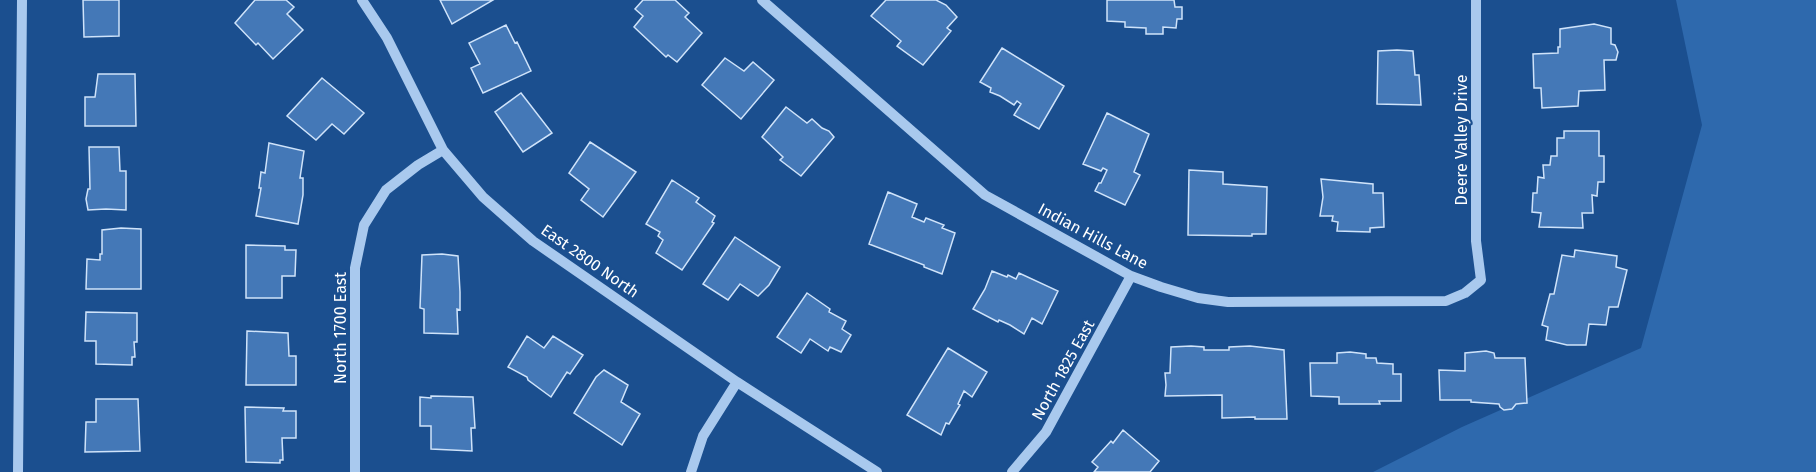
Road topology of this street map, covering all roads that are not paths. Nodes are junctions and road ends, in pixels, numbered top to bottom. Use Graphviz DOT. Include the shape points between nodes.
graph roads {
  1 [pos="22,0"];
  2 [pos="362,0"];
  3 [pos="762,0"];
  4 [pos="1476,0"];
  5 [pos="443,150"];
  6 [pos="1131,276"];
  7 [pos="1481,280"];
  8 [pos="737,382"];
  9 [pos="18,472"];
  10 [pos="355,472"];
  11 [pos="691,472"];
  12 [pos="878,472"];
  13 [pos="1012,472"];
  1 -- 9 [label="street"];
  2 -- 5 [label="street, East 2800 North" via="387,38"];
  3 -- 6 [label="street, Indian Hills Lane" via="985,195"];
  4 -- 7 [label="street, Deere Valley Drive" via="1476,241"];
  5 -- 8 [label="street, East 2800 North" via="483,197 532,241"];
  5 -- 10 [label="street, North 1700 East" via="386,190 364,225 355,268"];
  6 -- 7 [label="street, Indian Hills Lane" via="1198,298 1228,302 1446,301"];
  6 -- 13 [label="street, North 1825 East" via="1046,432"];
  8 -- 11 [label="street" via="703,436"];
  8 -- 12 [label="street, East 2800 North"];
}
